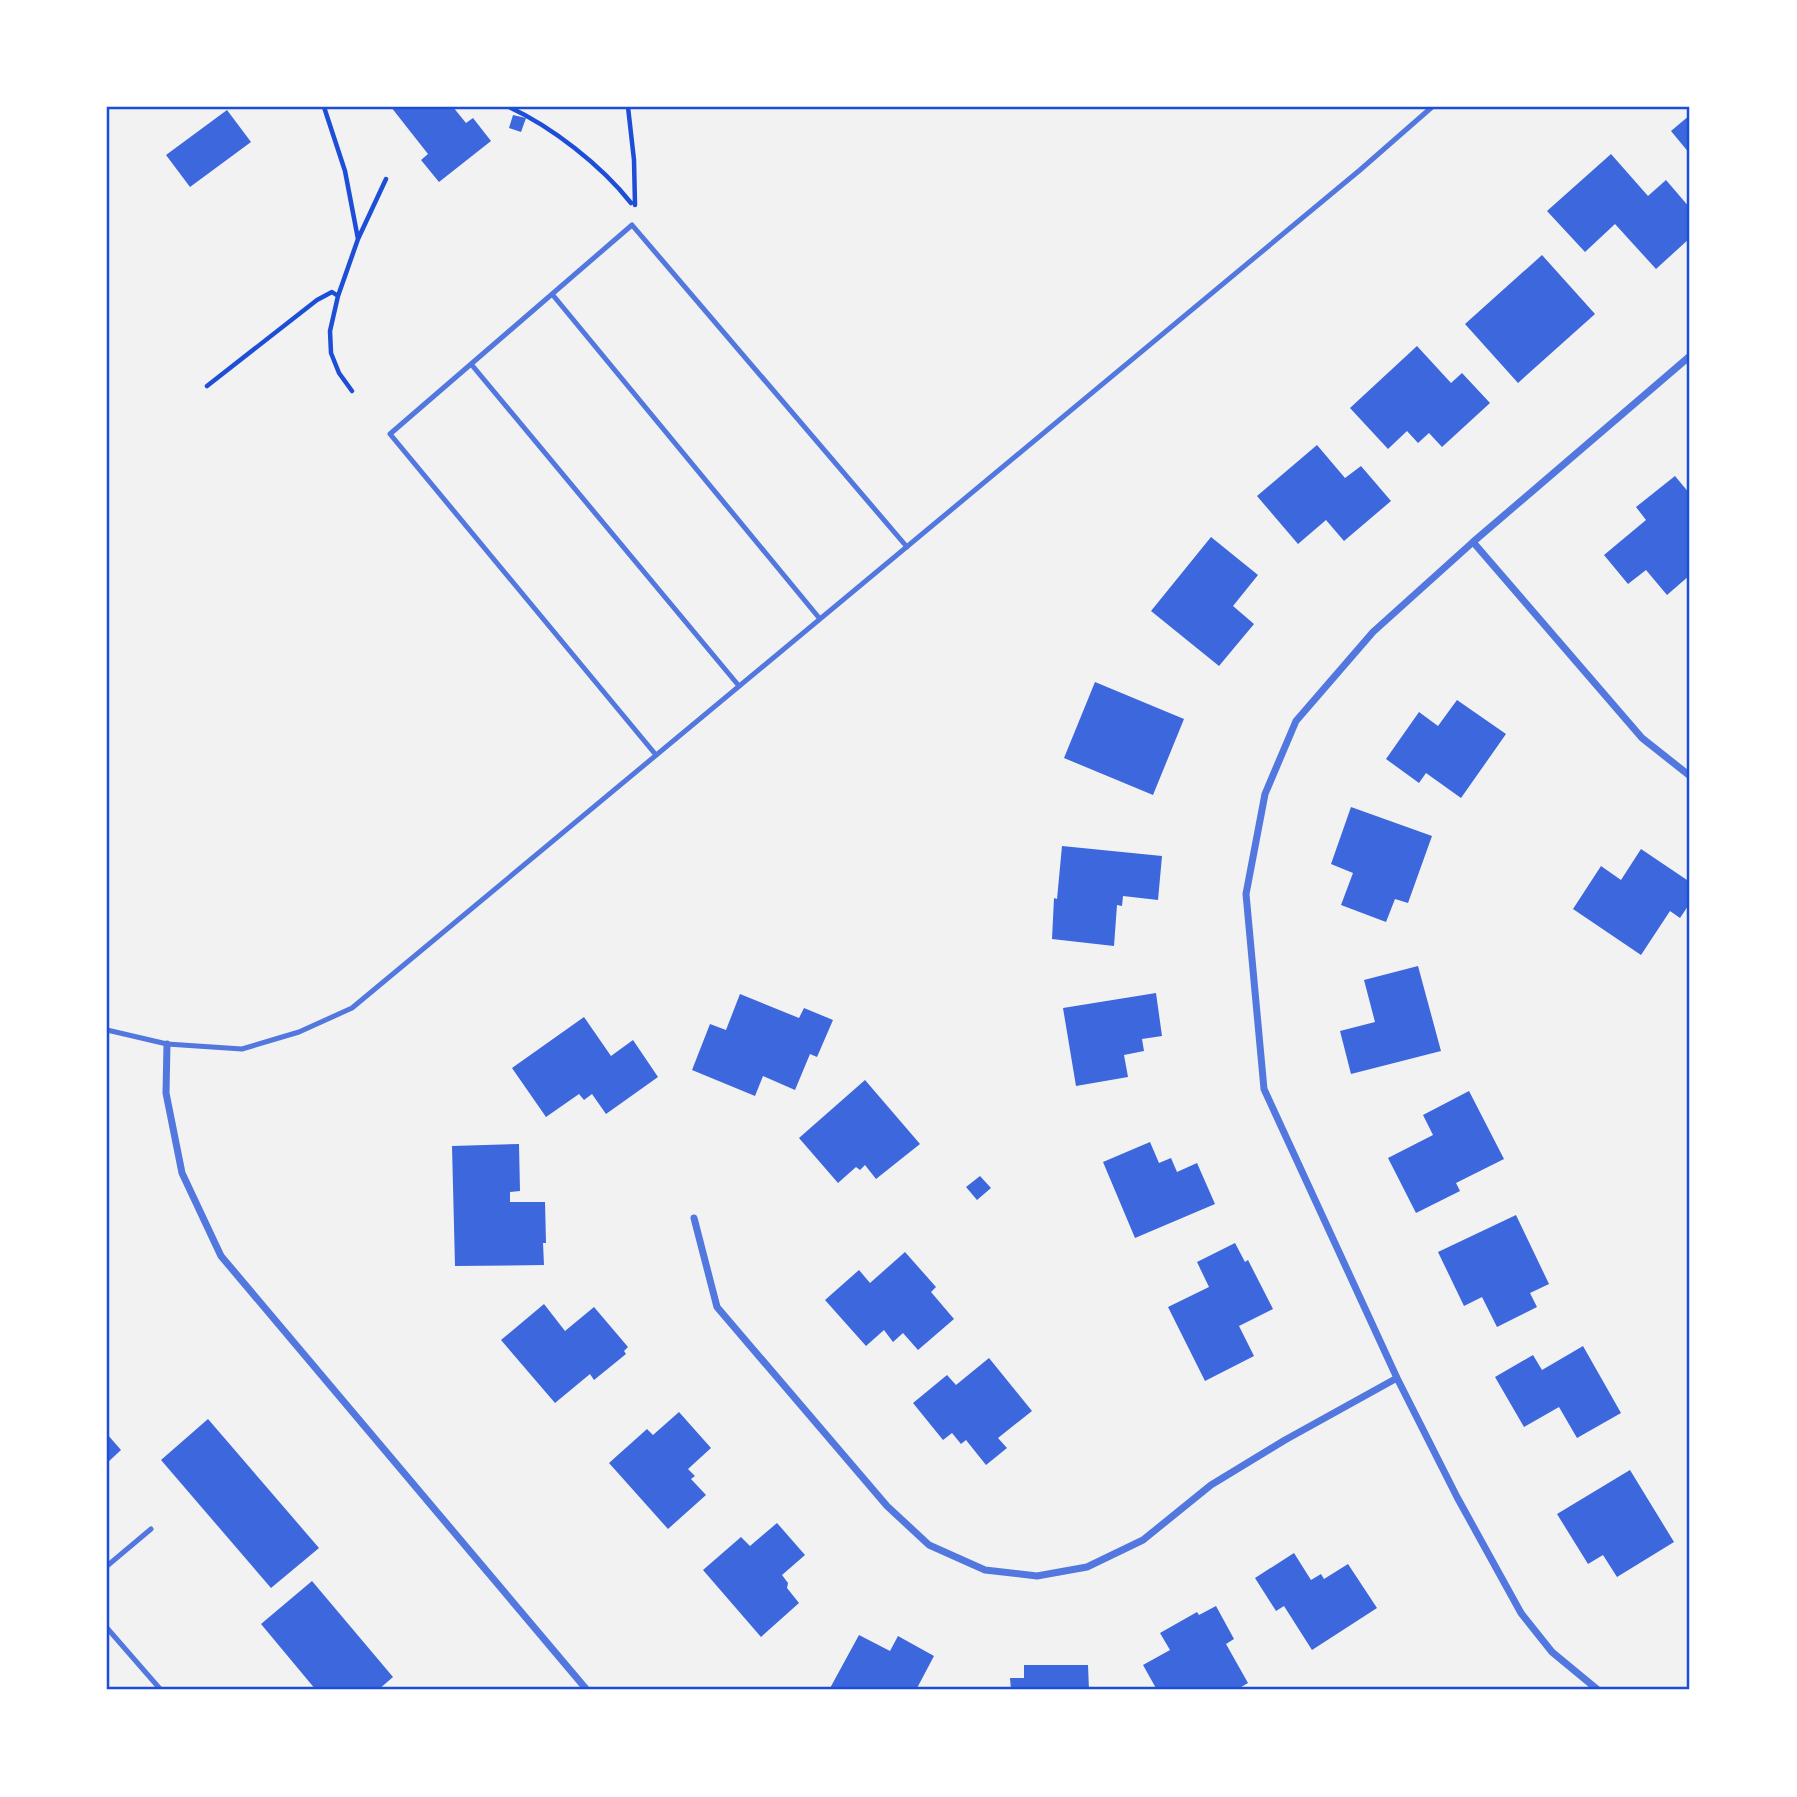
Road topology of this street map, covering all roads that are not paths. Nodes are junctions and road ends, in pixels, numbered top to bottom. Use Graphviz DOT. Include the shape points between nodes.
graph roads {
  1 [pos="1433,107"];
  2 [pos="552,294"];
  3 [pos="1690,356"];
  4 [pos="471,364"];
  5 [pos="1473,542"];
  6 [pos="907,547"];
  7 [pos="820,619"];
  8 [pos="739,687"];
  9 [pos="656,755"];
  10 [pos="1690,776"];
  11 [pos="107,1030"];
  12 [pos="167,1044"];
  13 [pos="694,1219"];
  14 [pos="1397,1378"];
  15 [pos="151,1529"];
  16 [pos="107,1566"];
  17 [pos="107,1628"];
  18 [pos="161,1690"];
  19 [pos="587,1690"];
  20 [pos="1598,1690"];
  1 -- 6 [label="lane"];
  2 -- 4 [label="lane"];
  2 -- 6 [label="lane" via="632,225"];
  2 -- 7 [label="lane"];
  3 -- 5 [label="street"];
  4 -- 8 [label="lane"];
  4 -- 9 [label="lane" via="390,434"];
  5 -- 10 [label="street" via="1642,738"];
  5 -- 14 [label="street" via="1373,632 1296,721 1265,794 1246,894 1264,1089"];
  6 -- 7 [label="lane"];
  7 -- 8 [label="lane"];
  8 -- 9 [label="lane"];
  9 -- 12 [label="lane" via="352,1008 299,1032 242,1049"];
  11 -- 12 [label="lane"];
  12 -- 19 [label="street" via="166,1093 182,1173 221,1256"];
  13 -- 14 [label="street" via="717,1307 887,1506 929,1545 985,1570 1037,1576 1087,1567 1143,1540 1211,1485"];
  14 -- 20 [label="street" via="1521,1613 1552,1651"];
  15 -- 16 [label="lane"];
  17 -- 18 [label="lane"];
}
